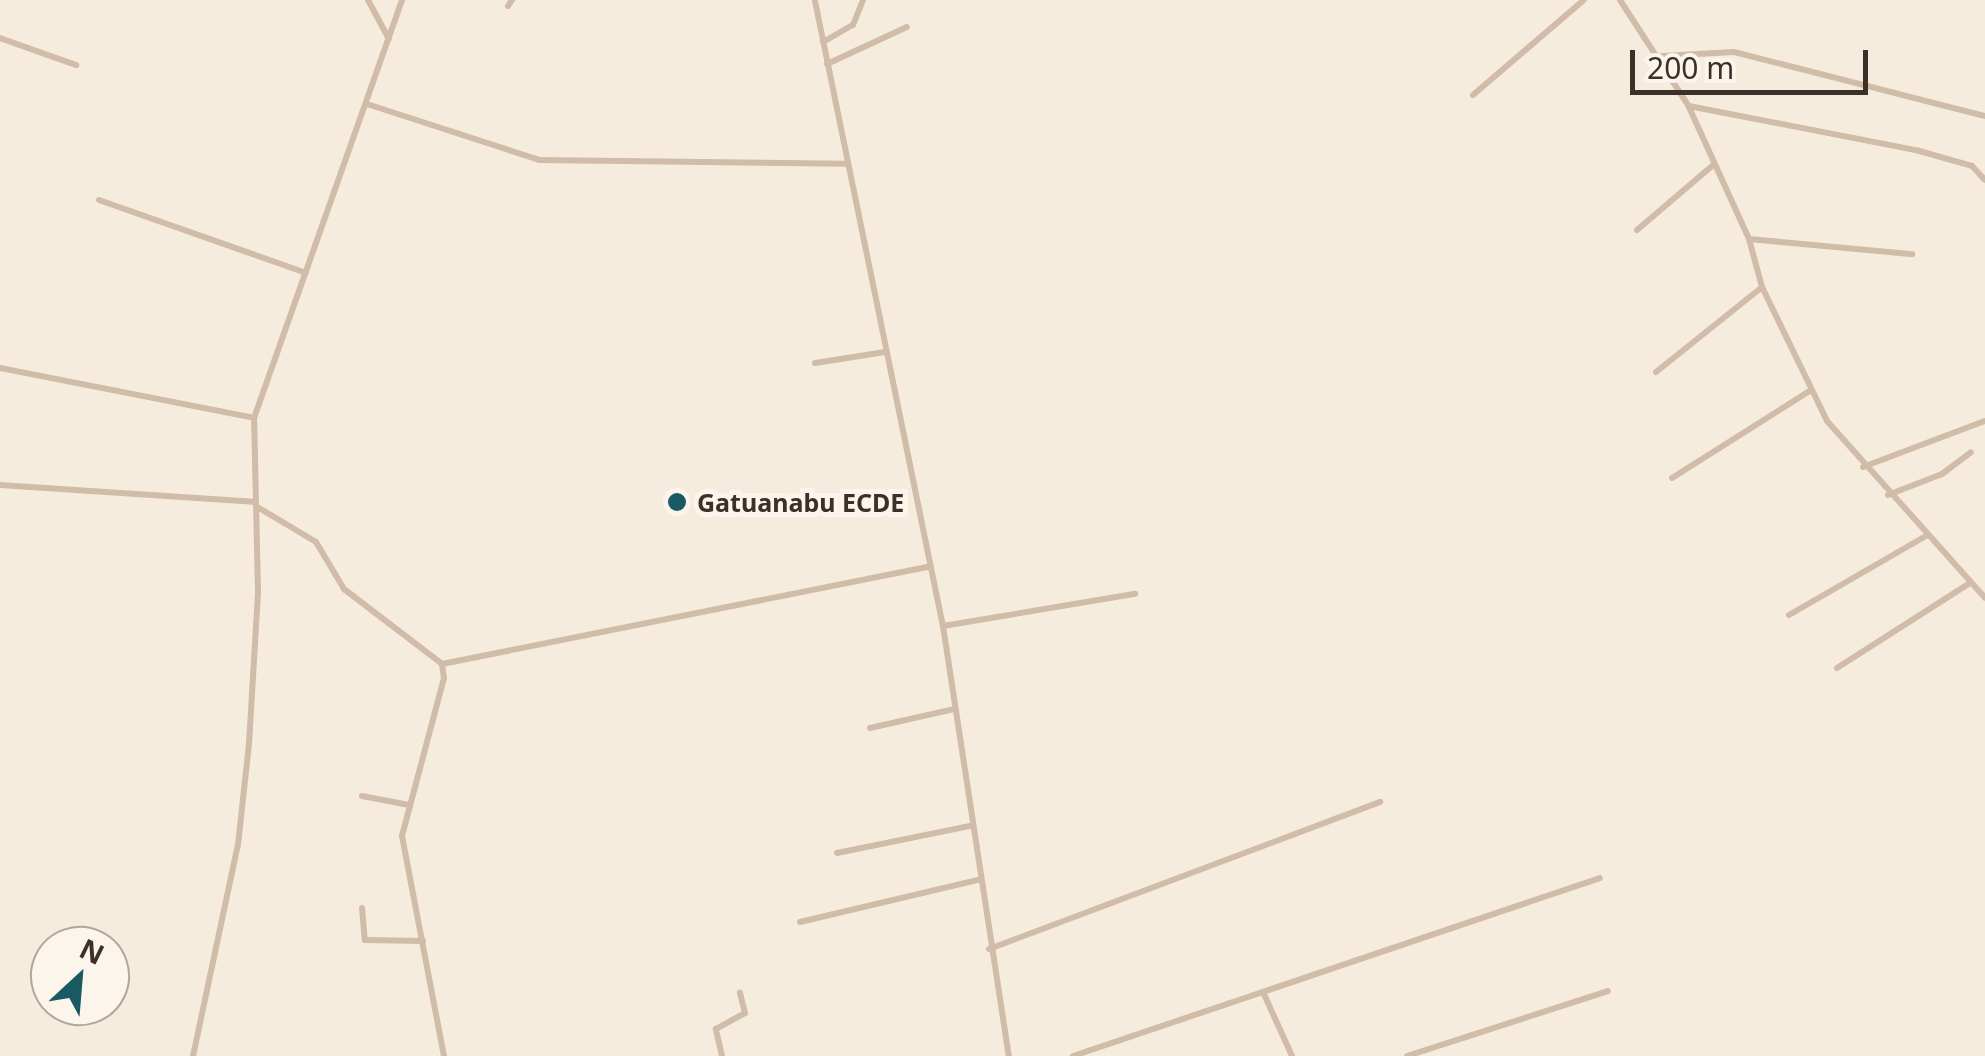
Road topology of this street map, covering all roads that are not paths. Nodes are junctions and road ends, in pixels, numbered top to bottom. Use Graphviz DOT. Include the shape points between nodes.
graph roads {
  1 [pos="368,0"];
  2 [pos="402,0"];
  3 [pos="816,0"];
  4 [pos="864,0"];
  5 [pos="1584,0"];
  6 [pos="1620,0"];
  7 [pos="908,26"];
  8 [pos="0,38"];
  9 [pos="390,40"];
  10 [pos="823,42"];
  11 [pos="1660,56"];
  12 [pos="827,64"];
  13 [pos="76,66"];
  14 [pos="1473,95"];
  15 [pos="367,104"];
  16 [pos="1688,106"];
  17 [pos="1985,116"];
  18 [pos="845,164"];
  19 [pos="1712,166"];
  20 [pos="1985,180"];
  21 [pos="99,200"];
  22 [pos="1636,230"];
  23 [pos="1749,240"];
  24 [pos="1912,254"];
  25 [pos="306,273"];
  26 [pos="1762,288"];
  27 [pos="885,352"];
  28 [pos="814,362"];
  29 [pos="0,368"];
  30 [pos="1656,372"];
  31 [pos="1812,390"];
  32 [pos="254,418"];
  33 [pos="1985,421"];
  34 [pos="1971,452"];
  35 [pos="1863,467"];
  36 [pos="1672,478"];
  37 [pos="0,485"];
  38 [pos="1888,494"];
  39 [pos="255,505"];
  40 [pos="1926,536"];
  41 [pos="928,567"];
  42 [pos="1970,583"];
  43 [pos="1135,594"];
  44 [pos="1985,598"];
  45 [pos="1790,615"];
  46 [pos="943,626"];
  47 [pos="442,664"];
  48 [pos="1837,668"];
  49 [pos="954,710"];
  50 [pos="870,728"];
  51 [pos="362,796"];
  52 [pos="1380,802"];
  53 [pos="409,805"];
  54 [pos="970,826"];
  55 [pos="837,853"];
  56 [pos="1600,878"];
  57 [pos="978,880"];
  58 [pos="362,908"];
  59 [pos="800,922"];
  60 [pos="422,940"];
  61 [pos="989,949"];
  62 [pos="1608,991"];
  63 [pos="740,992"];
  64 [pos="1263,992"];
  65 [pos="193,1056"];
  66 [pos="444,1056"];
  67 [pos="722,1056"];
  68 [pos="1009,1056"];
  69 [pos="1073,1056"];
  70 [pos="1292,1056"];
  71 [pos="1407,1056"];
  1 -- 9 [label="street"];
  2 -- 9 [label="street"];
  3 -- 10 [label="street"];
  4 -- 10 [label="street" via="853,26"];
  5 -- 14 [label="street"];
  6 -- 11 [label="street"];
  7 -- 12 [label="street"];
  8 -- 13 [label="street"];
  9 -- 15 [label="street"];
  10 -- 12 [label="street"];
  11 -- 16 [label="street"];
  11 -- 17 [label="street" via="1734,52"];
  12 -- 18 [label="street"];
  15 -- 18 [label="street" via="539,160"];
  15 -- 25 [label="street"];
  16 -- 19 [label="street"];
  16 -- 20 [label="street" via="1916,150 1972,166"];
  18 -- 27 [label="street"];
  19 -- 22 [label="street"];
  19 -- 23 [label="street"];
  21 -- 25 [label="street"];
  23 -- 24 [label="street"];
  23 -- 26 [label="street"];
  25 -- 32 [label="street"];
  26 -- 30 [label="street"];
  26 -- 31 [label="street"];
  27 -- 28 [label="street"];
  27 -- 41 [label="street"];
  29 -- 32 [label="street"];
  31 -- 35 [label="street"];
  31 -- 36 [label="street"];
  32 -- 39 [label="street"];
  33 -- 35 [label="street"];
  34 -- 38 [label="street" via="1942,474"];
  35 -- 38 [label="street"];
  37 -- 39 [label="street"];
  38 -- 40 [label="street"];
  39 -- 47 [label="street" via="316,542 344,589"];
  39 -- 65 [label="street" via="258,592 238,845"];
  40 -- 42 [label="street"];
  40 -- 45 [label="street"];
  41 -- 46 [label="street"];
  41 -- 47 [label="street"];
  42 -- 44 [label="street"];
  42 -- 48 [label="street"];
  43 -- 46 [label="street"];
  46 -- 49 [label="street"];
  47 -- 53 [label="street" via="444,678"];
  49 -- 50 [label="street"];
  49 -- 54 [label="street"];
  51 -- 53 [label="street"];
  52 -- 61 [label="street"];
  53 -- 60 [label="street" via="402,836"];
  54 -- 55 [label="street"];
  54 -- 57 [label="street"];
  56 -- 64 [label="street"];
  57 -- 59 [label="street"];
  57 -- 61 [label="street"];
  58 -- 60 [label="street" via="365,940"];
  60 -- 66 [label="street"];
  61 -- 68 [label="street"];
  62 -- 71 [label="street"];
  63 -- 67 [label="street" via="745,1013 716,1029"];
  64 -- 69 [label="street"];
  64 -- 70 [label="street"];
}
